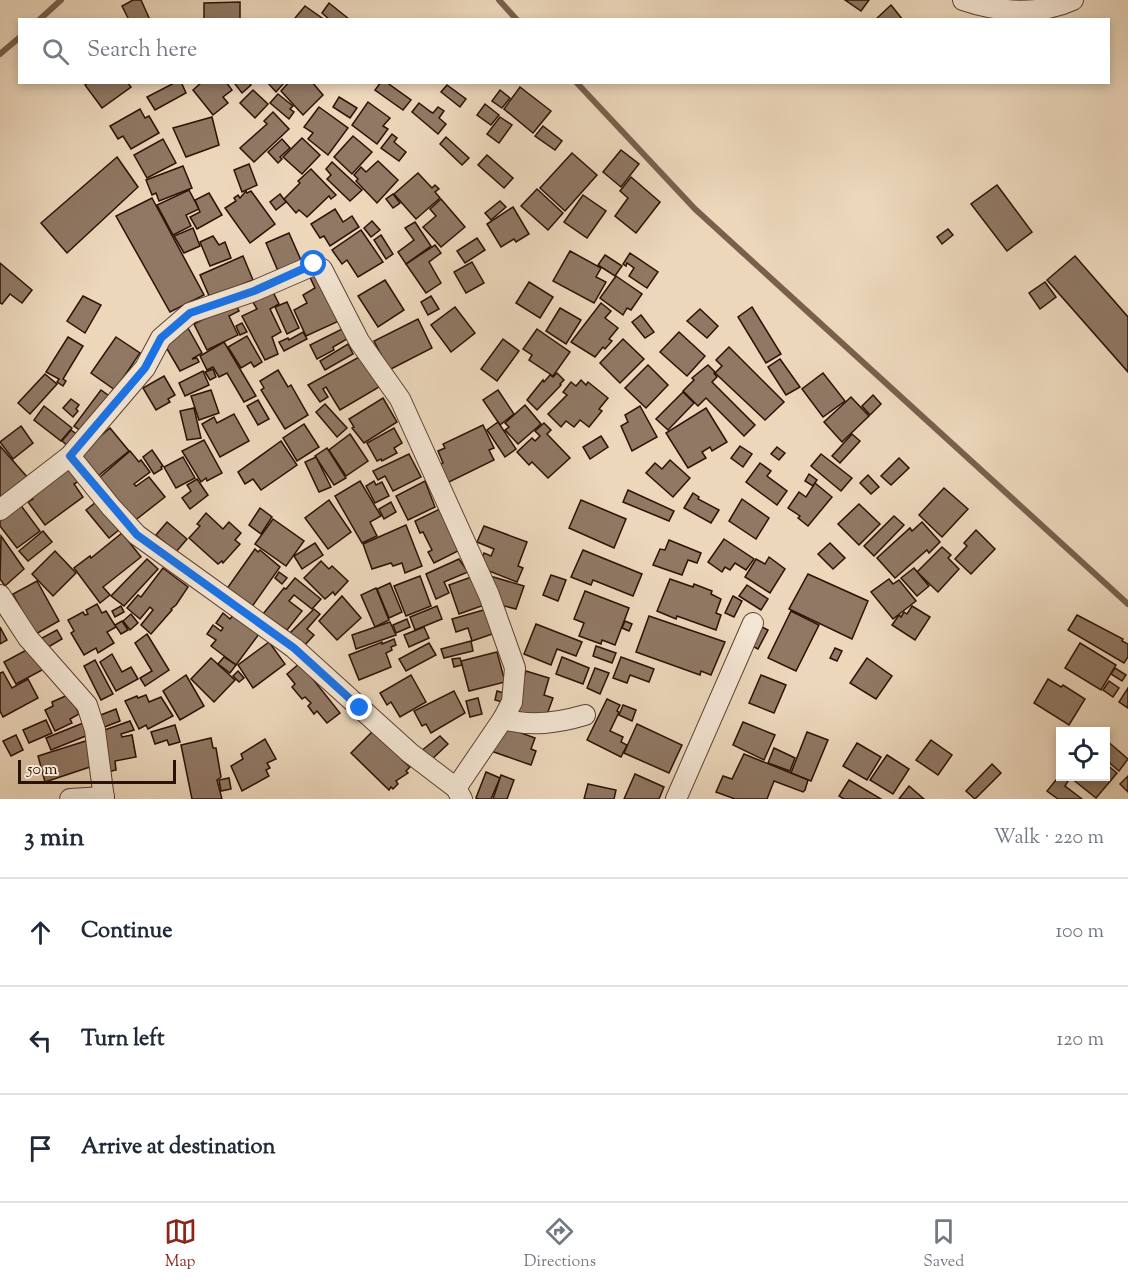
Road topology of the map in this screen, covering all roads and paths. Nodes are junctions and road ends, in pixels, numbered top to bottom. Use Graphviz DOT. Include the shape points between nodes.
graph roads {
  1 [pos="963,0"];
  2 [pos="1071,1"];
  3 [pos="70,456"];
  4 [pos="0,510"];
  5 [pos="0,595"];
  6 [pos="753,623"];
  7 [pos="585,715"];
  8 [pos="503,719"];
  9 [pos="459,794"];
  10 [pos="104,798"];
  11 [pos="70,799"];
  12 [pos="676,799"];
  1 -- 2 [label="street" via="1027,12"];
  3 -- 4 [label="street"];
  3 -- 8 [label="street" via="145,368 161,338 190,313 254,291 314,264 322,269 359,341 400,399 489,595 515,668 512,702"];
  3 -- 9 [label="street" via="137,535 294,648"];
  5 -- 10 [label="street" via="28,638 87,705"];
  6 -- 12 [label="street"];
  7 -- 8 [label="street" via="543,723 521,724"];
  8 -- 9 [label="street"];
  10 -- 11 [label="street"];
}
